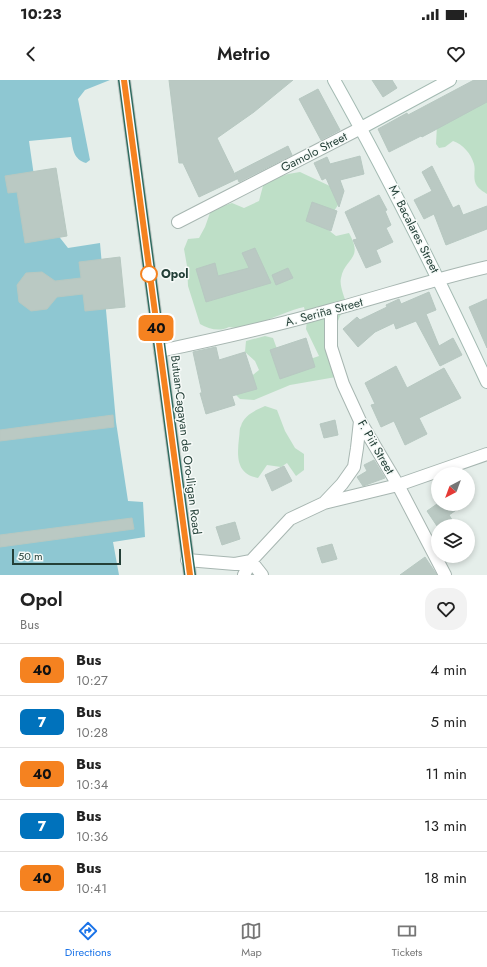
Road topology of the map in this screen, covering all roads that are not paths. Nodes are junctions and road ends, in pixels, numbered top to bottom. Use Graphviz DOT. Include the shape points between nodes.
graph roads {
  1 [pos="334,80"];
  2 [pos="450,80"];
  3 [pos="125,86"];
  4 [pos="361,128"];
  5 [pos="178,222"];
  6 [pos="487,267"];
  7 [pos="439,278"];
  8 [pos="331,310"];
  9 [pos="160,351"];
  10 [pos="487,382"];
  11 [pos="360,421"];
  12 [pos="487,454"];
  13 [pos="398,485"];
  14 [pos="324,503"];
  15 [pos="187,560"];
  16 [pos="250,562"];
  17 [pos="190,575"];
  18 [pos="244,575"];
  19 [pos="262,575"];
  20 [pos="445,575"];
  1 -- 4 [label="street, M. Bacalares Street"];
  2 -- 4 [label="street, Gamolo Street"];
  3 -- 9 [label="highway, Butuan-Cagayan de Oro-Iligan Road"];
  4 -- 5 [label="street, Gamolo Street"];
  4 -- 7 [label="street, M. Bacalares Street"];
  6 -- 7 [label="street, A. Seriña Street"];
  7 -- 8 [label="street, A. Seriña Street"];
  7 -- 10 [label="street, M. Bacalares Street"];
  8 -- 9 [label="street, A. Seriña Street" via="235,336"];
  8 -- 11 [label="street, F. Piit Street" via="331,347 343,384"];
  9 -- 15 [label="highway, Butuan-Cagayan de Oro-Iligan Road"];
  11 -- 13 [label="street, F. Piit Street"];
  11 -- 14 [label="street" via="354,467"];
  12 -- 13 [label="street"];
  13 -- 14 [label="street"];
  13 -- 20 [label="street, F. Piit Street"];
  14 -- 16 [label="street" via="290,519"];
  15 -- 16 [label="street" via="235,564"];
  15 -- 17 [label="highway, Butuan-Cagayan de Oro-Iligan Road"];
  16 -- 18 [label="street"];
  16 -- 19 [label="street"];
}
